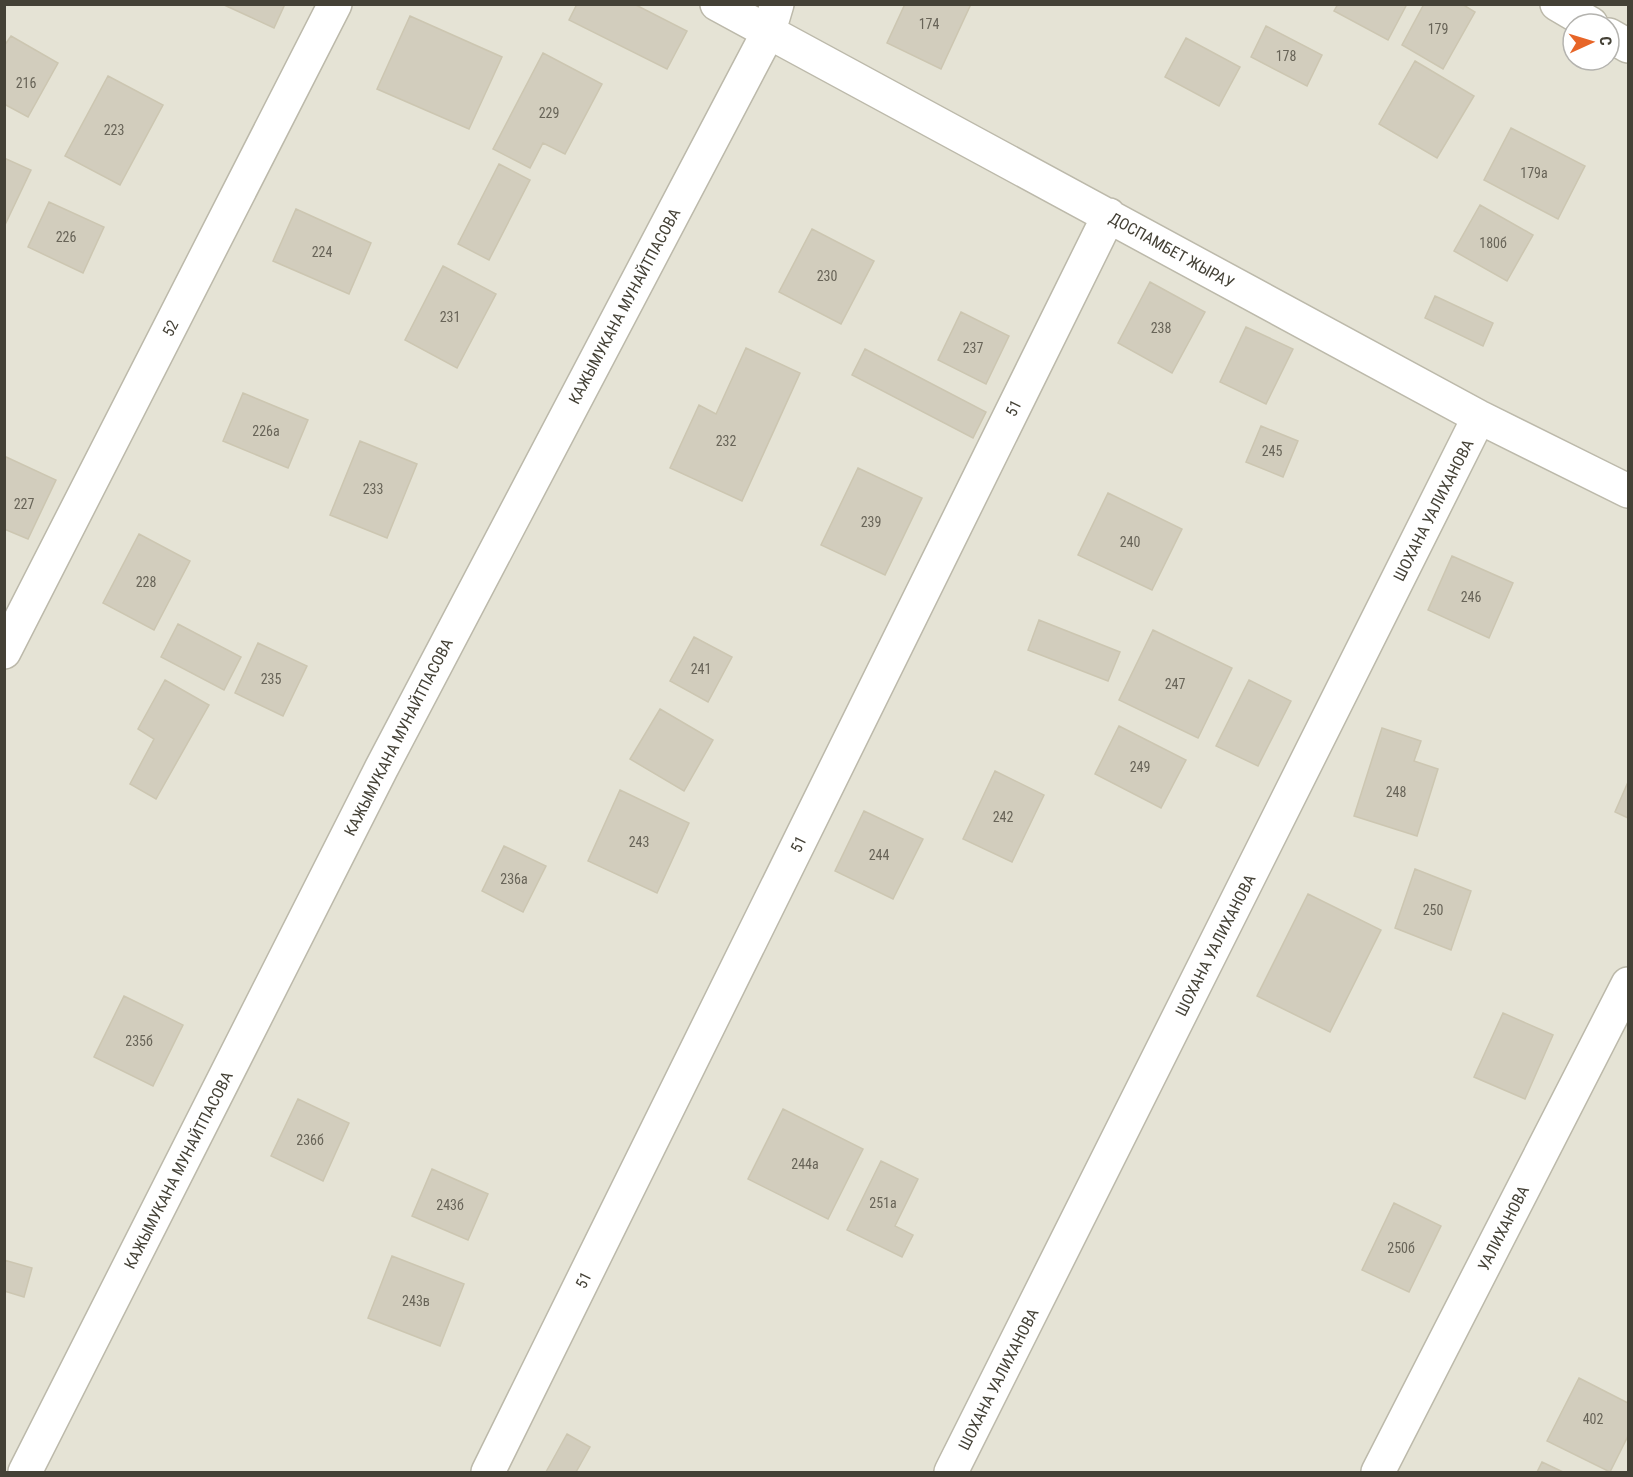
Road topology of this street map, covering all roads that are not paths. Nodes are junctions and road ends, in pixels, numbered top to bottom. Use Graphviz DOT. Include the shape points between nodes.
graph roads {
  1 [pos="334,4"];
  2 [pos="717,4"];
  3 [pos="1557,4"];
  4 [pos="1571,12"];
  5 [pos="773,18"];
  6 [pos="1109,215"];
  7 [pos="1479,417"];
  8 [pos="1629,491"];
  9 [pos="4,652"];
  10 [pos="1629,984"];
  11 [pos="25,1473"];
  12 [pos="488,1473"];
  13 [pos="951,1473"];
  14 [pos="1378,1473"];
  1 -- 9 [label="street, 52"];
  2 -- 5 [label="street, ДОСПАМБЕТ ЖЫРАУ"];
  3 -- 4 [label="street"];
  5 -- 6 [label="street, ДОСПАМБЕТ ЖЫРАУ"];
  5 -- 11 [label="street, КАЖЫМУКАНА МУНАЙТПАСОВА" via="381,769"];
  6 -- 7 [label="street, ДОСПАМБЕТ ЖЫРАУ"];
  6 -- 12 [label="street, 51"];
  7 -- 8 [label="street, ДОСПАМБЕТ ЖЫРАУ"];
  7 -- 13 [label="street, ШОХАНА УАЛИХАНОВА"];
  10 -- 14 [label="street, УАЛИХАНОВА"];
}
